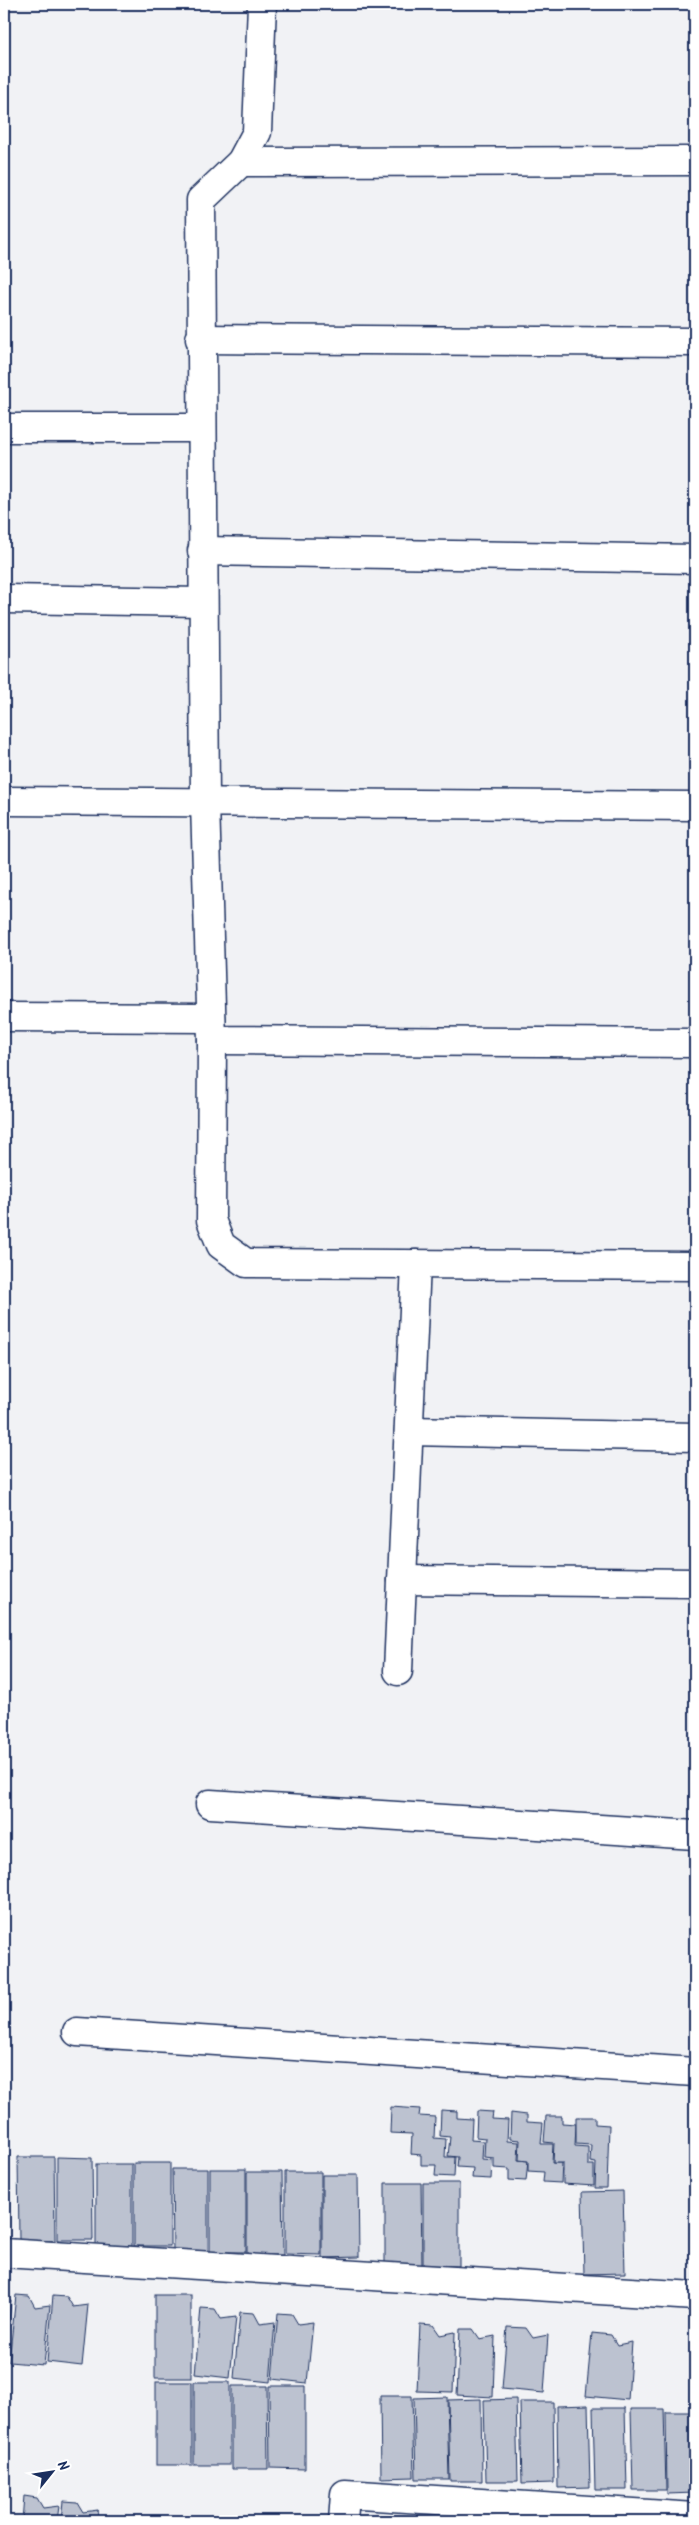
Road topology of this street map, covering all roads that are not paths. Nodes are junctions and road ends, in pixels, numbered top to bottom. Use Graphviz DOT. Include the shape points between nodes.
graph roads {
  1 [pos="262,4"];
  2 [pos="695,161"];
  3 [pos="241,162"];
  4 [pos="200,339"];
  5 [pos="695,342"];
  6 [pos="4,428"];
  7 [pos="201,428"];
  8 [pos="202,551"];
  9 [pos="695,559"];
  10 [pos="4,599"];
  11 [pos="202,602"];
  12 [pos="4,800"];
  13 [pos="205,803"];
  14 [pos="695,806"];
  15 [pos="4,1017"];
  16 [pos="211,1029"];
  17 [pos="695,1043"];
  18 [pos="416,1264"];
  19 [pos="695,1266"];
  20 [pos="409,1431"];
  21 [pos="695,1437"];
  22 [pos="402,1580"];
  23 [pos="695,1583"];
  24 [pos="398,1671"];
  25 [pos="210,1804"];
  26 [pos="695,1835"];
  27 [pos="77,2032"];
  28 [pos="695,2072"];
  29 [pos="4,2253"];
  30 [pos="695,2296"];
  31 [pos="695,2517"];
  32 [pos="343,2521"];
  1 -- 3 [label="street" via="257,132"];
  2 -- 3 [label="street"];
  3 -- 4 [label="street" via="201,200"];
  4 -- 5 [label="street"];
  4 -- 7 [label="street"];
  6 -- 7 [label="street"];
  7 -- 8 [label="street"];
  8 -- 9 [label="street"];
  8 -- 11 [label="street"];
  10 -- 11 [label="street"];
  11 -- 13 [label="street"];
  12 -- 13 [label="street"];
  13 -- 14 [label="street"];
  13 -- 16 [label="street"];
  15 -- 16 [label="street"];
  16 -- 17 [label="street"];
  16 -- 18 [label="street" via="211,1220 221,1245 246,1263"];
  18 -- 19 [label="street"];
  18 -- 20 [label="street"];
  20 -- 21 [label="street"];
  20 -- 22 [label="street"];
  22 -- 23 [label="street"];
  22 -- 24 [label="street"];
  25 -- 26 [label="street"];
  27 -- 28 [label="street"];
  29 -- 30 [label="street"];
  31 -- 32 [label="street" via="345,2494"];
}
